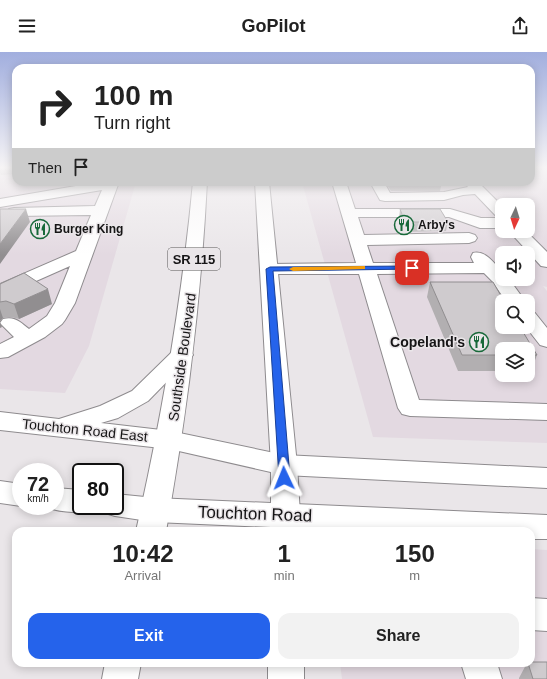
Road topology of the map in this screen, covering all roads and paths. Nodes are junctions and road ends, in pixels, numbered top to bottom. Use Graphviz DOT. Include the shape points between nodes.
graph roads {
  1 [pos="38,196"];
  2 [pos="107,196"];
  3 [pos="199,196"];
  4 [pos="263,196"];
  5 [pos="361,196"];
  6 [pos="434,196"];
  7 [pos="485,196"];
  8 [pos="364,198"];
  9 [pos="0,203"];
  10 [pos="495,207"];
  11 [pos="101,210"];
  12 [pos="0,212"];
  13 [pos="349,213"];
  14 [pos="480,223"];
  15 [pos="495,223"];
  16 [pos="468,238"];
  17 [pos="524,238"];
  18 [pos="358,240"];
  19 [pos="83,254"];
  20 [pos="546,260"];
  21 [pos="366,268"];
  22 [pos="488,268"];
  23 [pos="270,269"];
  24 [pos="11,289"];
  25 [pos="511,294"];
  26 [pos="10,323"];
  27 [pos="535,326"];
  28 [pos="27,338"];
  29 [pos="547,341"];
  30 [pos="1,351"];
  31 [pos="182,355"];
  32 [pos="547,412"];
  33 [pos="0,421"];
  34 [pos="61,428"];
  35 [pos="170,440"];
  36 [pos="284,465"];
  37 [pos="547,478"];
  38 [pos="0,492"];
  39 [pos="12,494"];
  40 [pos="124,509"];
  41 [pos="153,521"];
  42 [pos="286,523"];
  43 [pos="547,527"];
  44 [pos="535,614"];
  45 [pos="547,614"];
  46 [pos="122,667"];
  47 [pos="286,667"];
  48 [pos="480,667"];
  49 [pos="120,679"];
  50 [pos="286,679"];
  51 [pos="484,679"];
  1 -- 9 [label="main road"];
  2 -- 11 [label="main road"];
  3 -- 31 [label="main road, Southside Boulevard / SR 115" via="191,290"];
  4 -- 23 [label="main road"];
  5 -- 8 [label="main road"];
  6 -- 8 [label="main road"];
  7 -- 10 [label="main road"];
  8 -- 13 [label="main road"];
  11 -- 12 [label="main road"];
  11 -- 19 [label="main road"];
  13 -- 14 [label="main road" via="450,213"];
  13 -- 18 [label="main road"];
  14 -- 15 [label="main road"];
  14 -- 16 [label="main road" via="471,229"];
  16 -- 18 [label="main road"];
  16 -- 22 [label="main road"];
  17 -- 20 [label="main road"];
  18 -- 21 [label="main road"];
  19 -- 24 [label="main road"];
  19 -- 28 [label="main road" via="65,303 48,315 38,333"];
  21 -- 22 [label="main road"];
  21 -- 23 [label="main road"];
  21 -- 32 [label="main road" via="410,408"];
  22 -- 25 [label="main road"];
  23 -- 36 [label="main road"];
  26 -- 28 [label="main road"];
  27 -- 29 [label="main road"];
  28 -- 30 [label="main road"];
  31 -- 34 [label="main road" via="140,396 109,412"];
  31 -- 35 [label="main road, Southside Boulevard / SR 115"];
  33 -- 34 [label="main road, Touchton Road East"];
  34 -- 35 [label="main road, Touchton Road East"];
  35 -- 36 [label="main road"];
  35 -- 41 [label="main road, Southside Boulevard / SR 115"];
  36 -- 37 [label="main road"];
  36 -- 42 [label="main road"];
  38 -- 39 [label="main road"];
  40 -- 41 [label="main road"];
  41 -- 42 [label="main road, Touchton Road"];
  42 -- 43 [label="main road, Touchton Road"];
  44 -- 45 [label="main road"];
  46 -- 49 [label="main road"];
  47 -- 50 [label="main road"];
  48 -- 51 [label="main road"];
}
